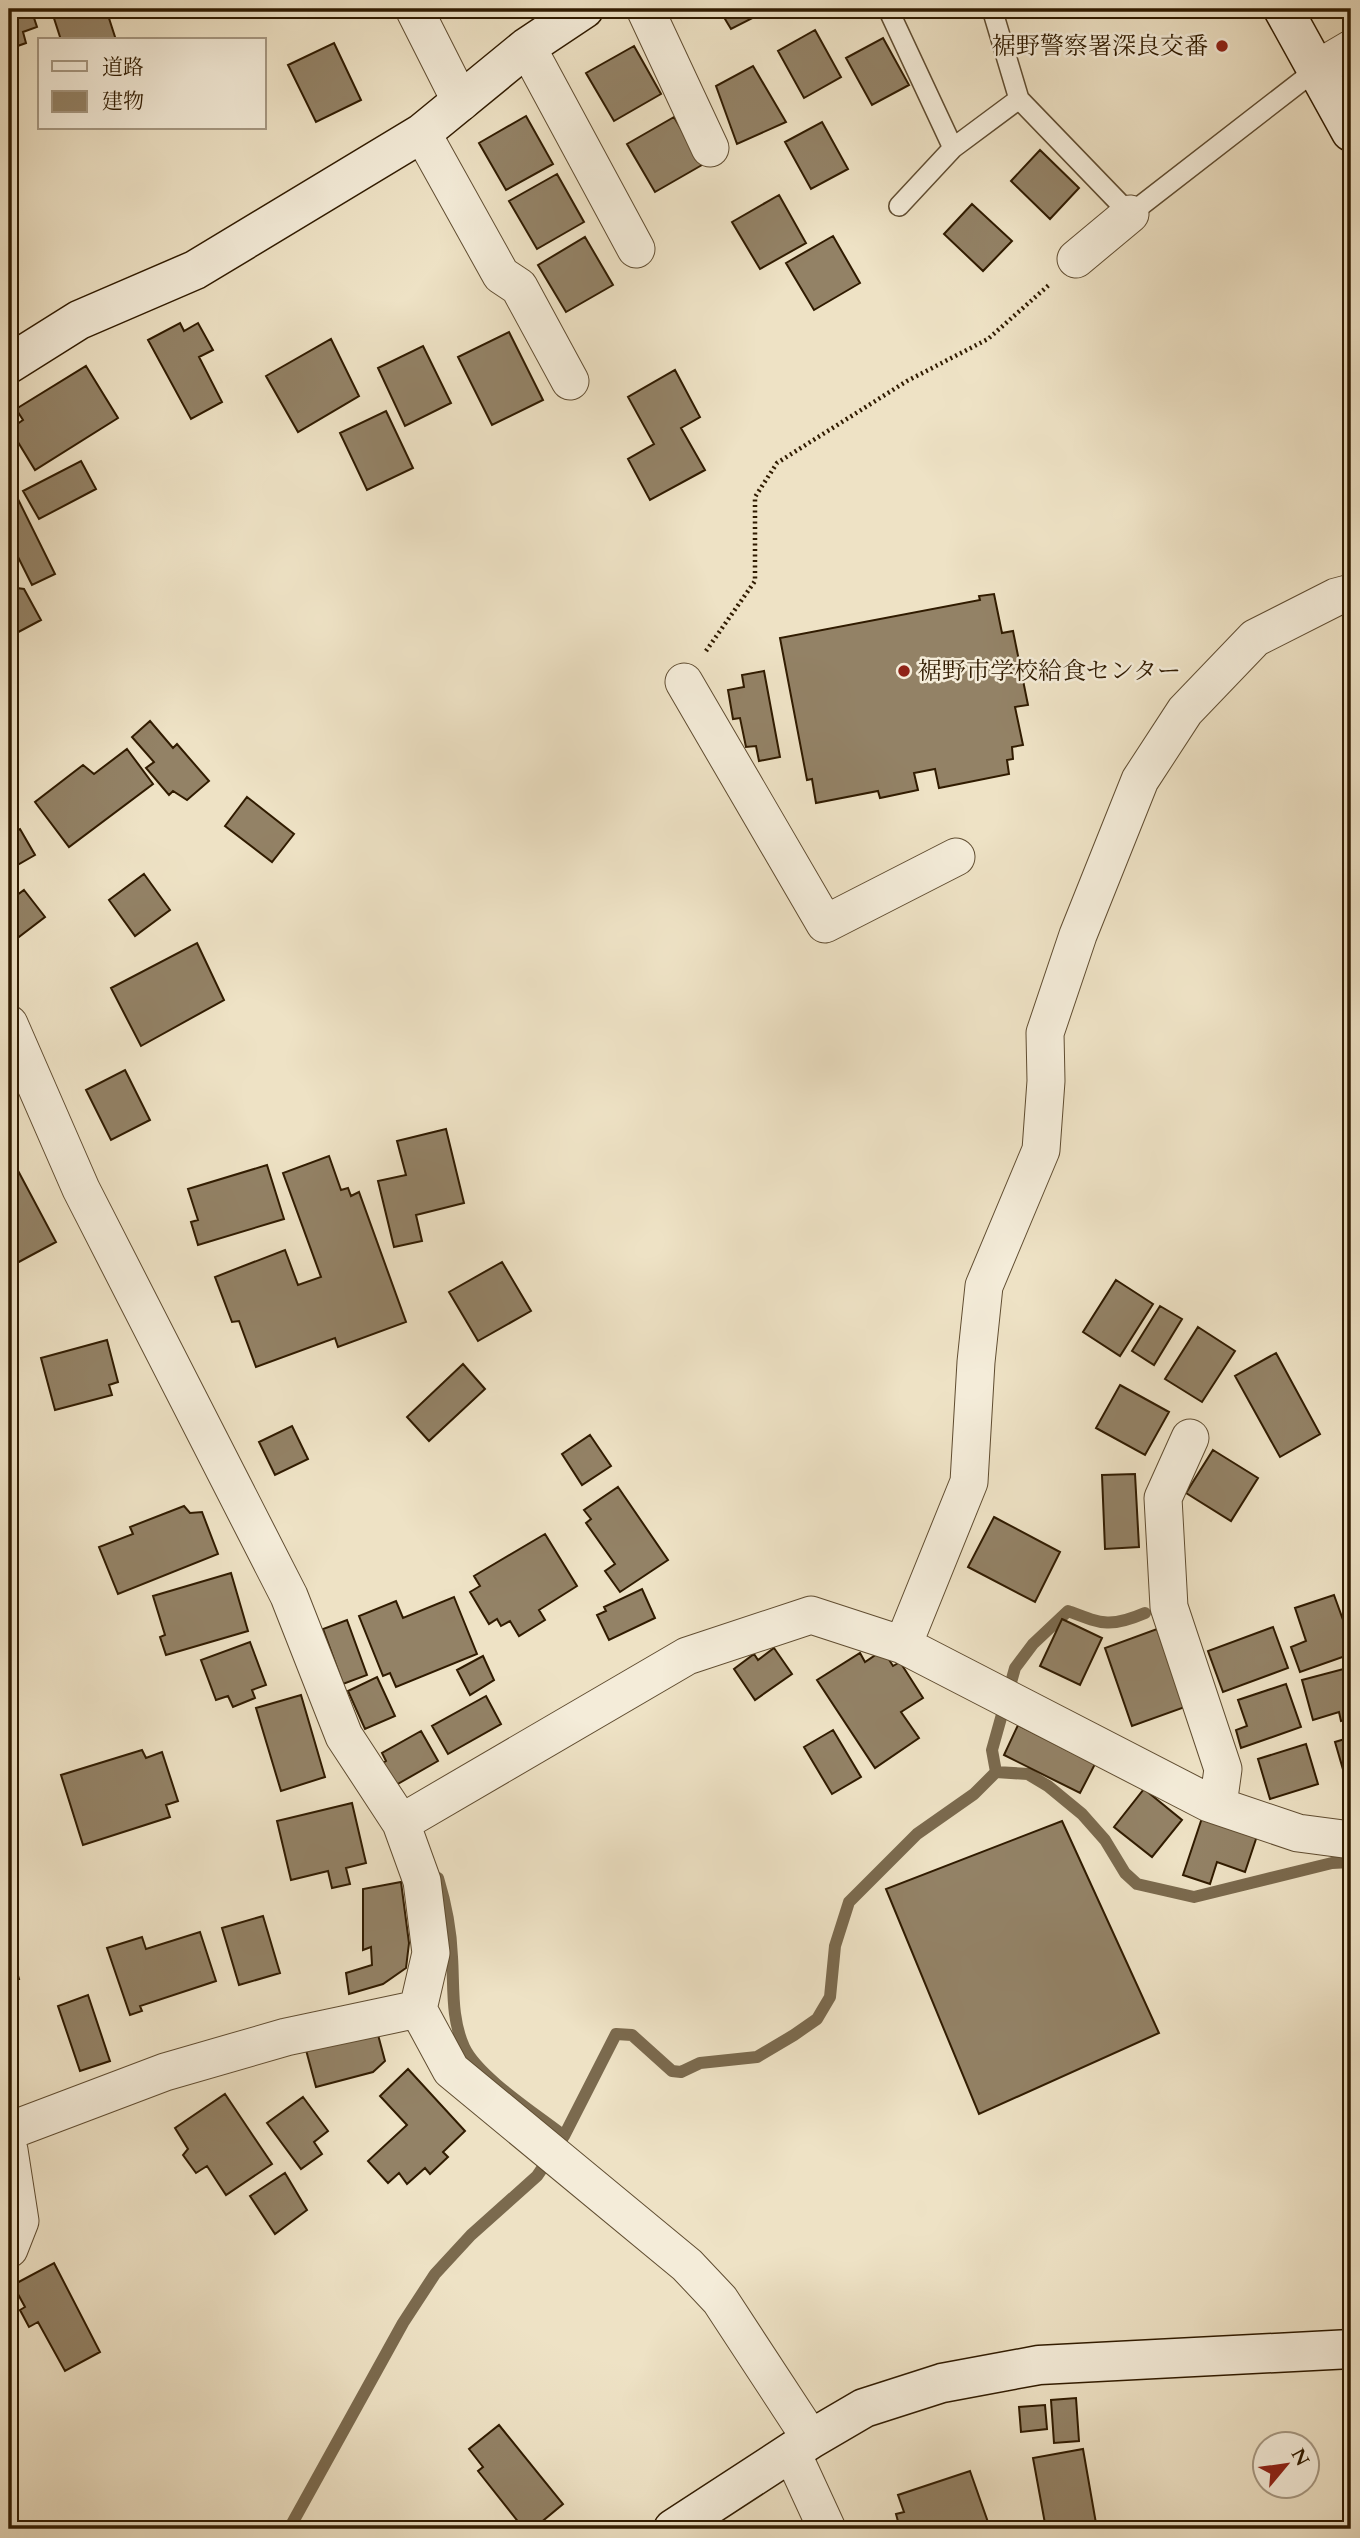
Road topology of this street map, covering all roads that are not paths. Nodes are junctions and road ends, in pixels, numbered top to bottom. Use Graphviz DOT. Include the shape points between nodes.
graph roads {
  1 [pos="414,9"];
  2 [pos="584,9"];
  3 [pos="645,9"];
  4 [pos="888,9"];
  5 [pos="992,9"];
  6 [pos="1283,9"];
  7 [pos="527,47"];
  8 [pos="1351,49"];
  9 [pos="1317,69"];
  10 [pos="1019,99"];
  11 [pos="461,102"];
  12 [pos="1351,132"];
  13 [pos="422,134"];
  14 [pos="710,148"];
  15 [pos="953,148"];
  16 [pos="899,206"];
  17 [pos="1130,214"];
  18 [pos="636,248"];
  19 [pos="1076,259"];
  20 [pos="9,364"];
  21 [pos="570,381"];
  22 [pos="1351,593"];
  23 [pos="684,682"];
  24 [pos="956,857"];
  25 [pos="9,1024"];
  26 [pos="21,1087"];
  27 [pos="1190,1438"];
  28 [pos="903,1646"];
  29 [pos="1219,1805"];
  30 [pos="401,1823"];
  31 [pos="1351,1840"];
  32 [pos="418,2009"];
  33 [pos="9,2131"];
  34 [pos="9,2150"];
  35 [pos="9,2249"];
  36 [pos="1351,2348"];
  37 [pos="801,2446"];
  38 [pos="673,2529"];
  39 [pos="827,2529"];
  1 -- 11 [label="street"];
  2 -- 7 [label="street"];
  3 -- 14 [label="street"];
  4 -- 15 [label="lane"];
  5 -- 10 [label="lane"];
  6 -- 9 [label="street"];
  7 -- 11 [label="street"];
  7 -- 18 [label="street"];
  8 -- 9 [label="street"];
  9 -- 12 [label="street"];
  9 -- 17 [label="lane"];
  10 -- 15 [label="lane"];
  10 -- 17 [label="lane"];
  11 -- 13 [label="street"];
  13 -- 20 [label="street" via="195,270 79,320"];
  13 -- 21 [label="street" via="501,275 519,287"];
  15 -- 16 [label="lane"];
  17 -- 19 [label="street"];
  22 -- 28 [label="street" via="1255,638 1185,711 1140,780 1078,935 1045,1033 1041,1150 984,1286 969,1482"];
  23 -- 24 [label="street" via="825,924"];
  25 -- 26 [label="street"];
  26 -- 30 [label="street" via="81,1189 289,1596 344,1735"];
  27 -- 29 [label="street" via="1163,1498 1169,1607 1223,1769"];
  28 -- 29 [label="street"];
  28 -- 30 [label="street" via="811,1615 687,1656"];
  29 -- 31 [label="street" via="1298,1833"];
  30 -- 32 [label="street" via="422,1881 431,1953"];
  32 -- 33 [label="street" via="286,2037 165,2072"];
  32 -- 37 [label="street" via="451,2070 687,2265 720,2300"];
  34 -- 35 [label="street" via="20,2221"];
  36 -- 37 [label="street" via="1039,2365 942,2383 864,2408"];
  37 -- 38 [label="street"];
  37 -- 39 [label="street"];
}
